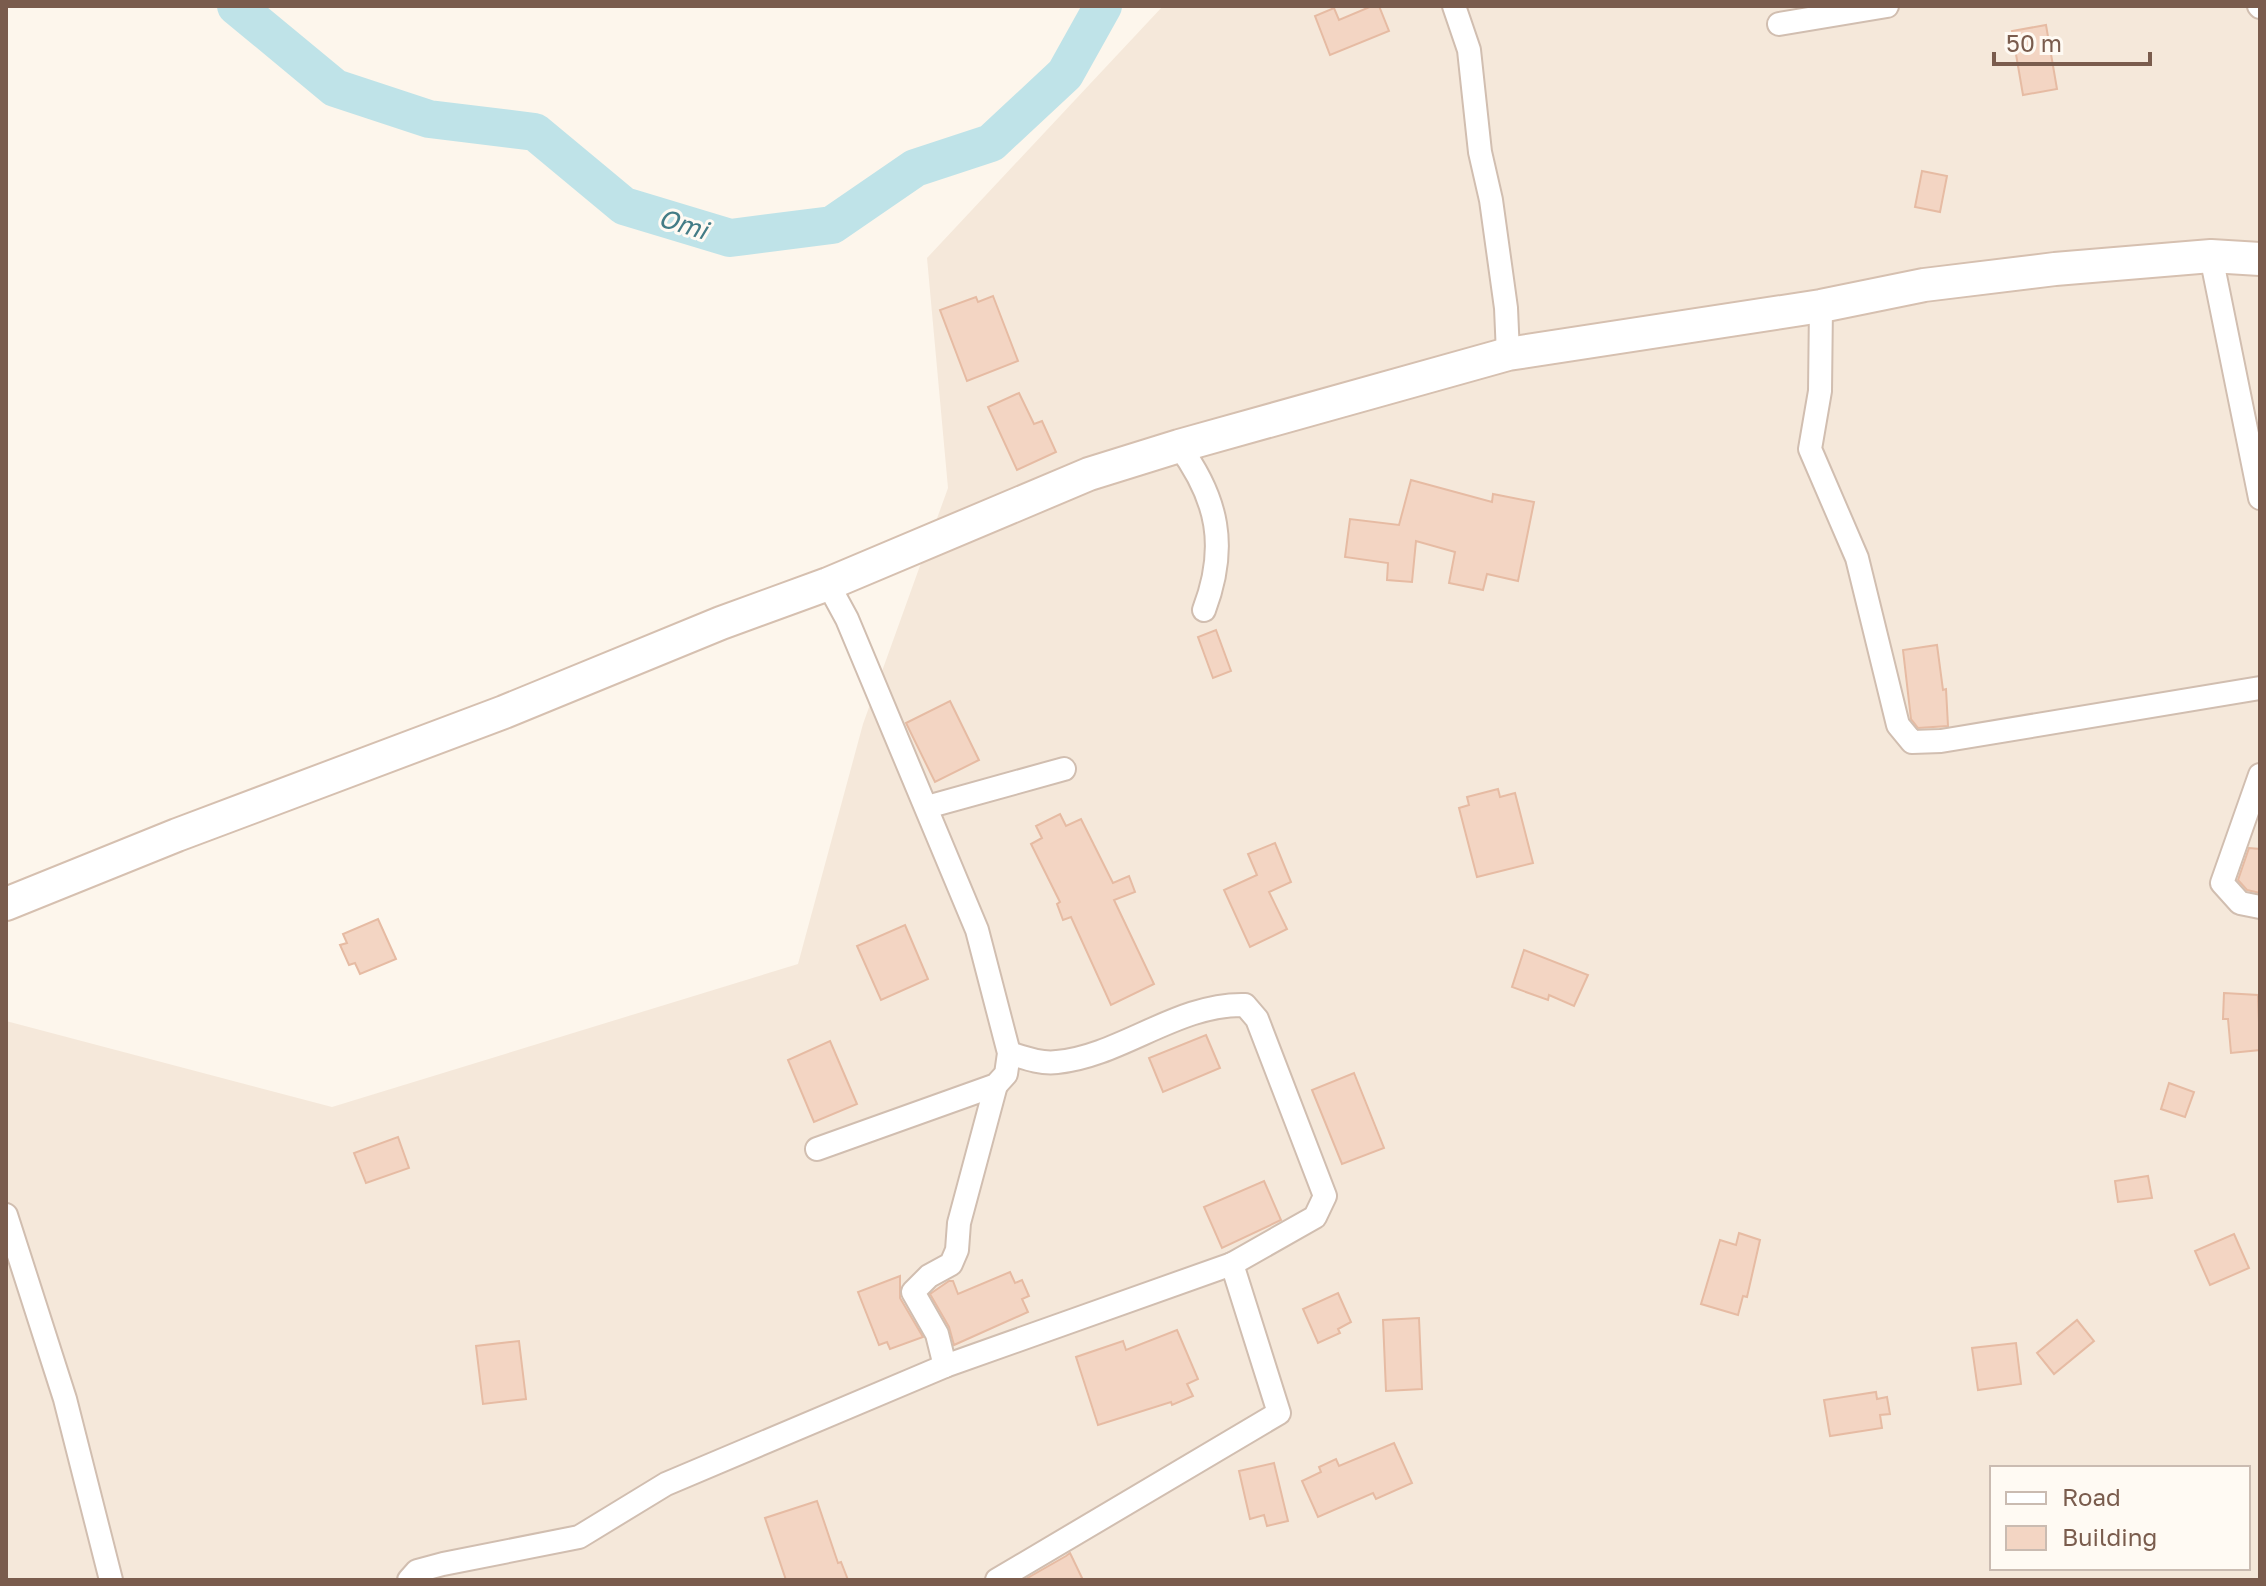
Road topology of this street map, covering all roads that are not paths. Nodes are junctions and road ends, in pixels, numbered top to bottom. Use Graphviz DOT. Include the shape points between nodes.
graph roads {
  1 [pos="1454,6"];
  2 [pos="1887,6"];
  3 [pos="1779,24"];
  4 [pos="2211,256"];
  5 [pos="2260,259"];
  6 [pos="1821,306"];
  7 [pos="1508,354"];
  8 [pos="1179,446"];
  9 [pos="2260,498"];
  10 [pos="828,584"];
  11 [pos="1204,610"];
  12 [pos="2260,688"];
  13 [pos="1064,769"];
  14 [pos="2260,775"];
  15 [pos="927,807"];
  16 [pos="6,904"];
  17 [pos="2260,907"];
  18 [pos="1009,1053"];
  19 [pos="996,1085"];
  20 [pos="817,1149"];
  21 [pos="6,1215"];
  22 [pos="1232,1264"];
  23 [pos="945,1366"];
  24 [pos="111,1580"];
  25 [pos="409,1580"];
  26 [pos="997,1580"];
  1 -- 7 [label="street" via="1469,50"];
  2 -- 3 [label="street"];
  4 -- 5 [label="street"];
  4 -- 6 [label="street" via="1924,285"];
  4 -- 9 [label="street"];
  6 -- 7 [label="street"];
  6 -- 12 [label="street" via="1820,391 1810,449 1857,558 1898,725 1912,742"];
  7 -- 8 [label="street"];
  8 -- 10 [label="street" via="1089,474"];
  8 -- 11 [label="street" via="1203,479 1219,543"];
  10 -- 15 [label="street"];
  10 -- 16 [label="street"];
  13 -- 15 [label="street"];
  14 -- 17 [label="street" via="2222,883 2240,903"];
  15 -- 18 [label="street" via="977,930"];
  18 -- 19 [label="street" via="1006,1074"];
  18 -- 22 [label="street" via="1057,1063 1222,1005 1245,1005 1257,1019 1325,1196 1315,1217"];
  19 -- 20 [label="street"];
  19 -- 23 [label="street" via="959,1223 957,1250 951,1264 913,1292 937,1334"];
  21 -- 24 [label="street" via="65,1399"];
  22 -- 23 [label="street"];
  22 -- 26 [label="street" via="1279,1413"];
  23 -- 25 [label="street" via="666,1484 579,1537 443,1564 417,1571"];
}
